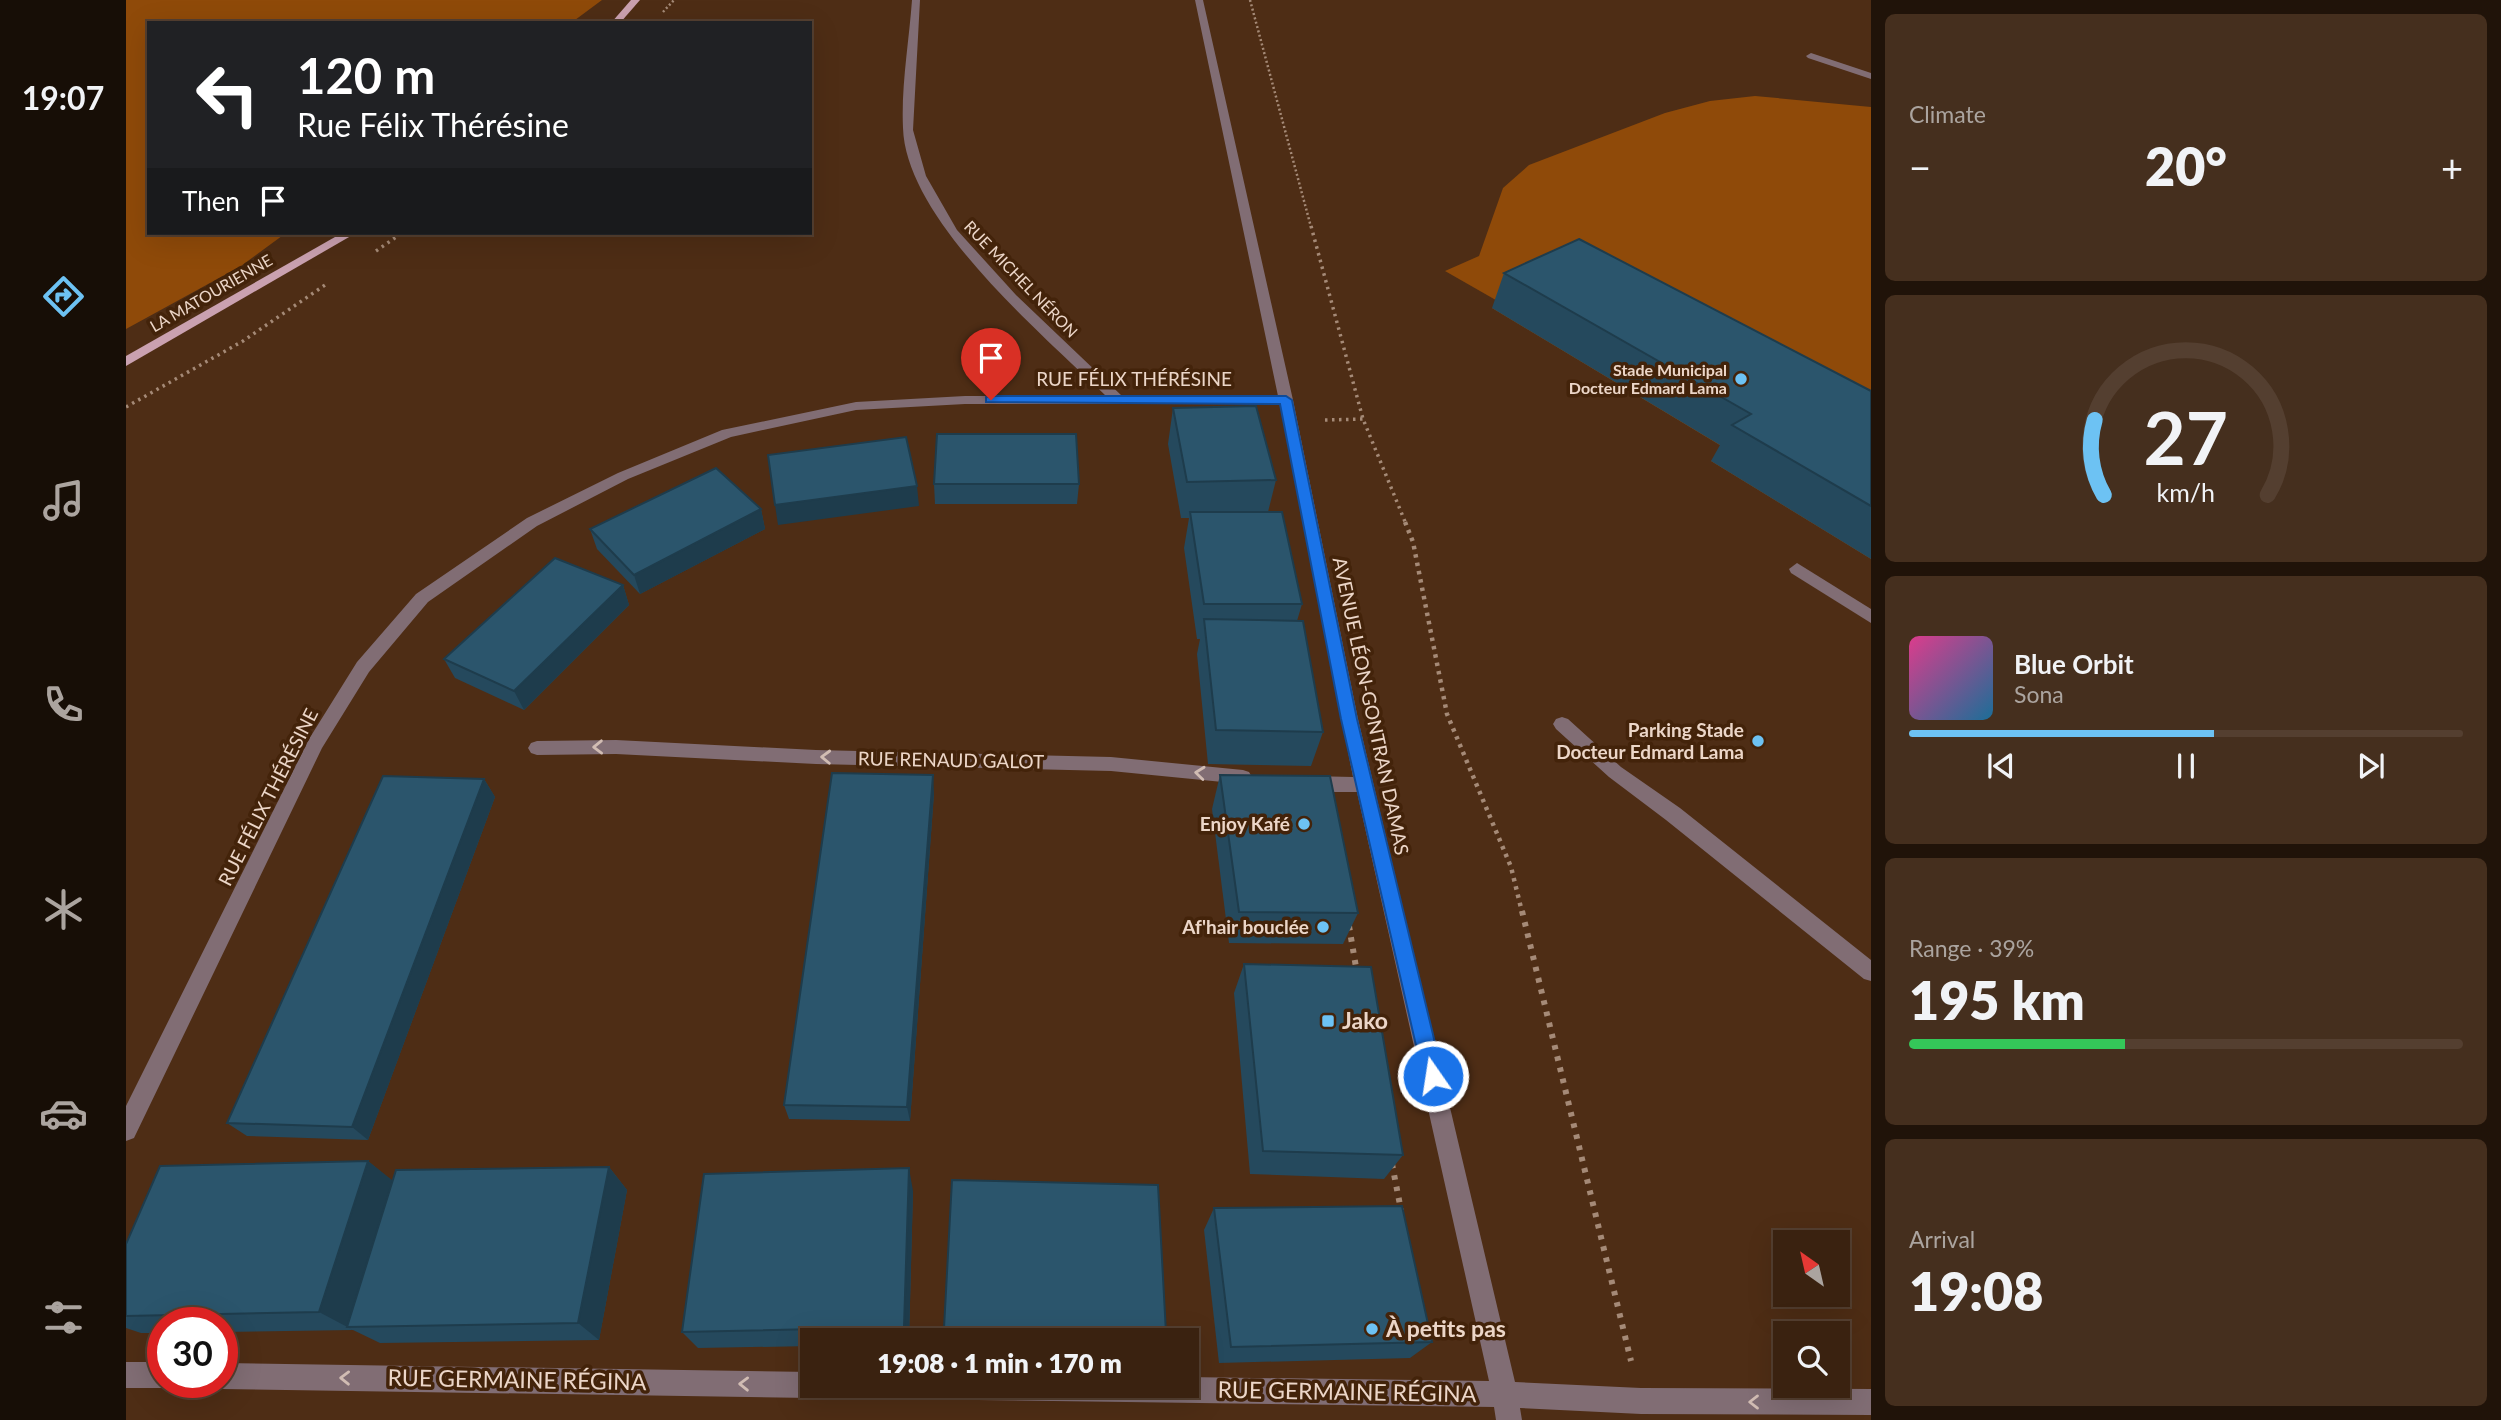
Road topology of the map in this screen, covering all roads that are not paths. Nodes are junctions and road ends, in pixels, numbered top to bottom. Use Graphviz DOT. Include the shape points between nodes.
graph roads {
  1 [pos="636,0"];
  2 [pos="916,0"];
  3 [pos="1199,0"];
  4 [pos="617,21"];
  5 [pos="1811,56"];
  6 [pos="1871,76"];
  7 [pos="347,235"];
  8 [pos="126,362"];
  9 [pos="1286,400"];
  10 [pos="1119,401"];
  11 [pos="1797,569"];
  12 [pos="1871,617"];
  13 [pos="1562,724"];
  14 [pos="537,748"];
  15 [pos="1258,779"];
  16 [pos="1285,781"];
  17 [pos="1365,785"];
  18 [pos="1871,972"];
  19 [pos="126,1130"];
  20 [pos="126,1375"];
  21 [pos="147,1375"];
  22 [pos="238,1376"];
  23 [pos="800,1385"];
  24 [pos="1199,1390"];
  25 [pos="1503,1394"];
  26 [pos="1871,1402"];
  27 [pos="1509,1420"];
  1 -- 4 [label="main road"];
  2 -- 10 [label="street, RUE MICHEL NÉRON" via="908,130 920,176 953,232 1012,298"];
  3 -- 9 [label="street, AVENUE LÉON-GONTRAN DAMAS"];
  5 -- 6 [label="street"];
  7 -- 8 [label="main road, LA MATOURIENNE"];
  9 -- 10 [label="street, RUE FÉLIX THÉRÉSINE"];
  9 -- 17 [label="street, AVENUE LÉON-GONTRAN DAMAS"];
  10 -- 19 [label="street, RUE FÉLIX THÉRÉSINE" via="965,400 856,406 727,433 623,476 532,522 422,598 363,667 315,744"];
  11 -- 12 [label="street"];
  13 -- 18 [label="street" via="1615,772"];
  15 -- 14 [label="street, RUE RENAUD GALOT, one-way" via="1111,764"];
  16 -- 17 [label="street"];
  17 -- 25 [label="street, AVENUE LÉON-GONTRAN DAMAS"];
  20 -- 21 [label="street"];
  23 -- 22 [label="street, RUE GERMAINE RÉGINA, one-way"];
  24 -- 25 [label="street, RUE GERMAINE RÉGINA"];
  26 -- 25 [label="street, RUE GERMAINE RÉGINA, one-way" via="1642,1401"];
  25 -- 27 [label="street, AVENUE LÉON-GONTRAN DAMAS"];
}
